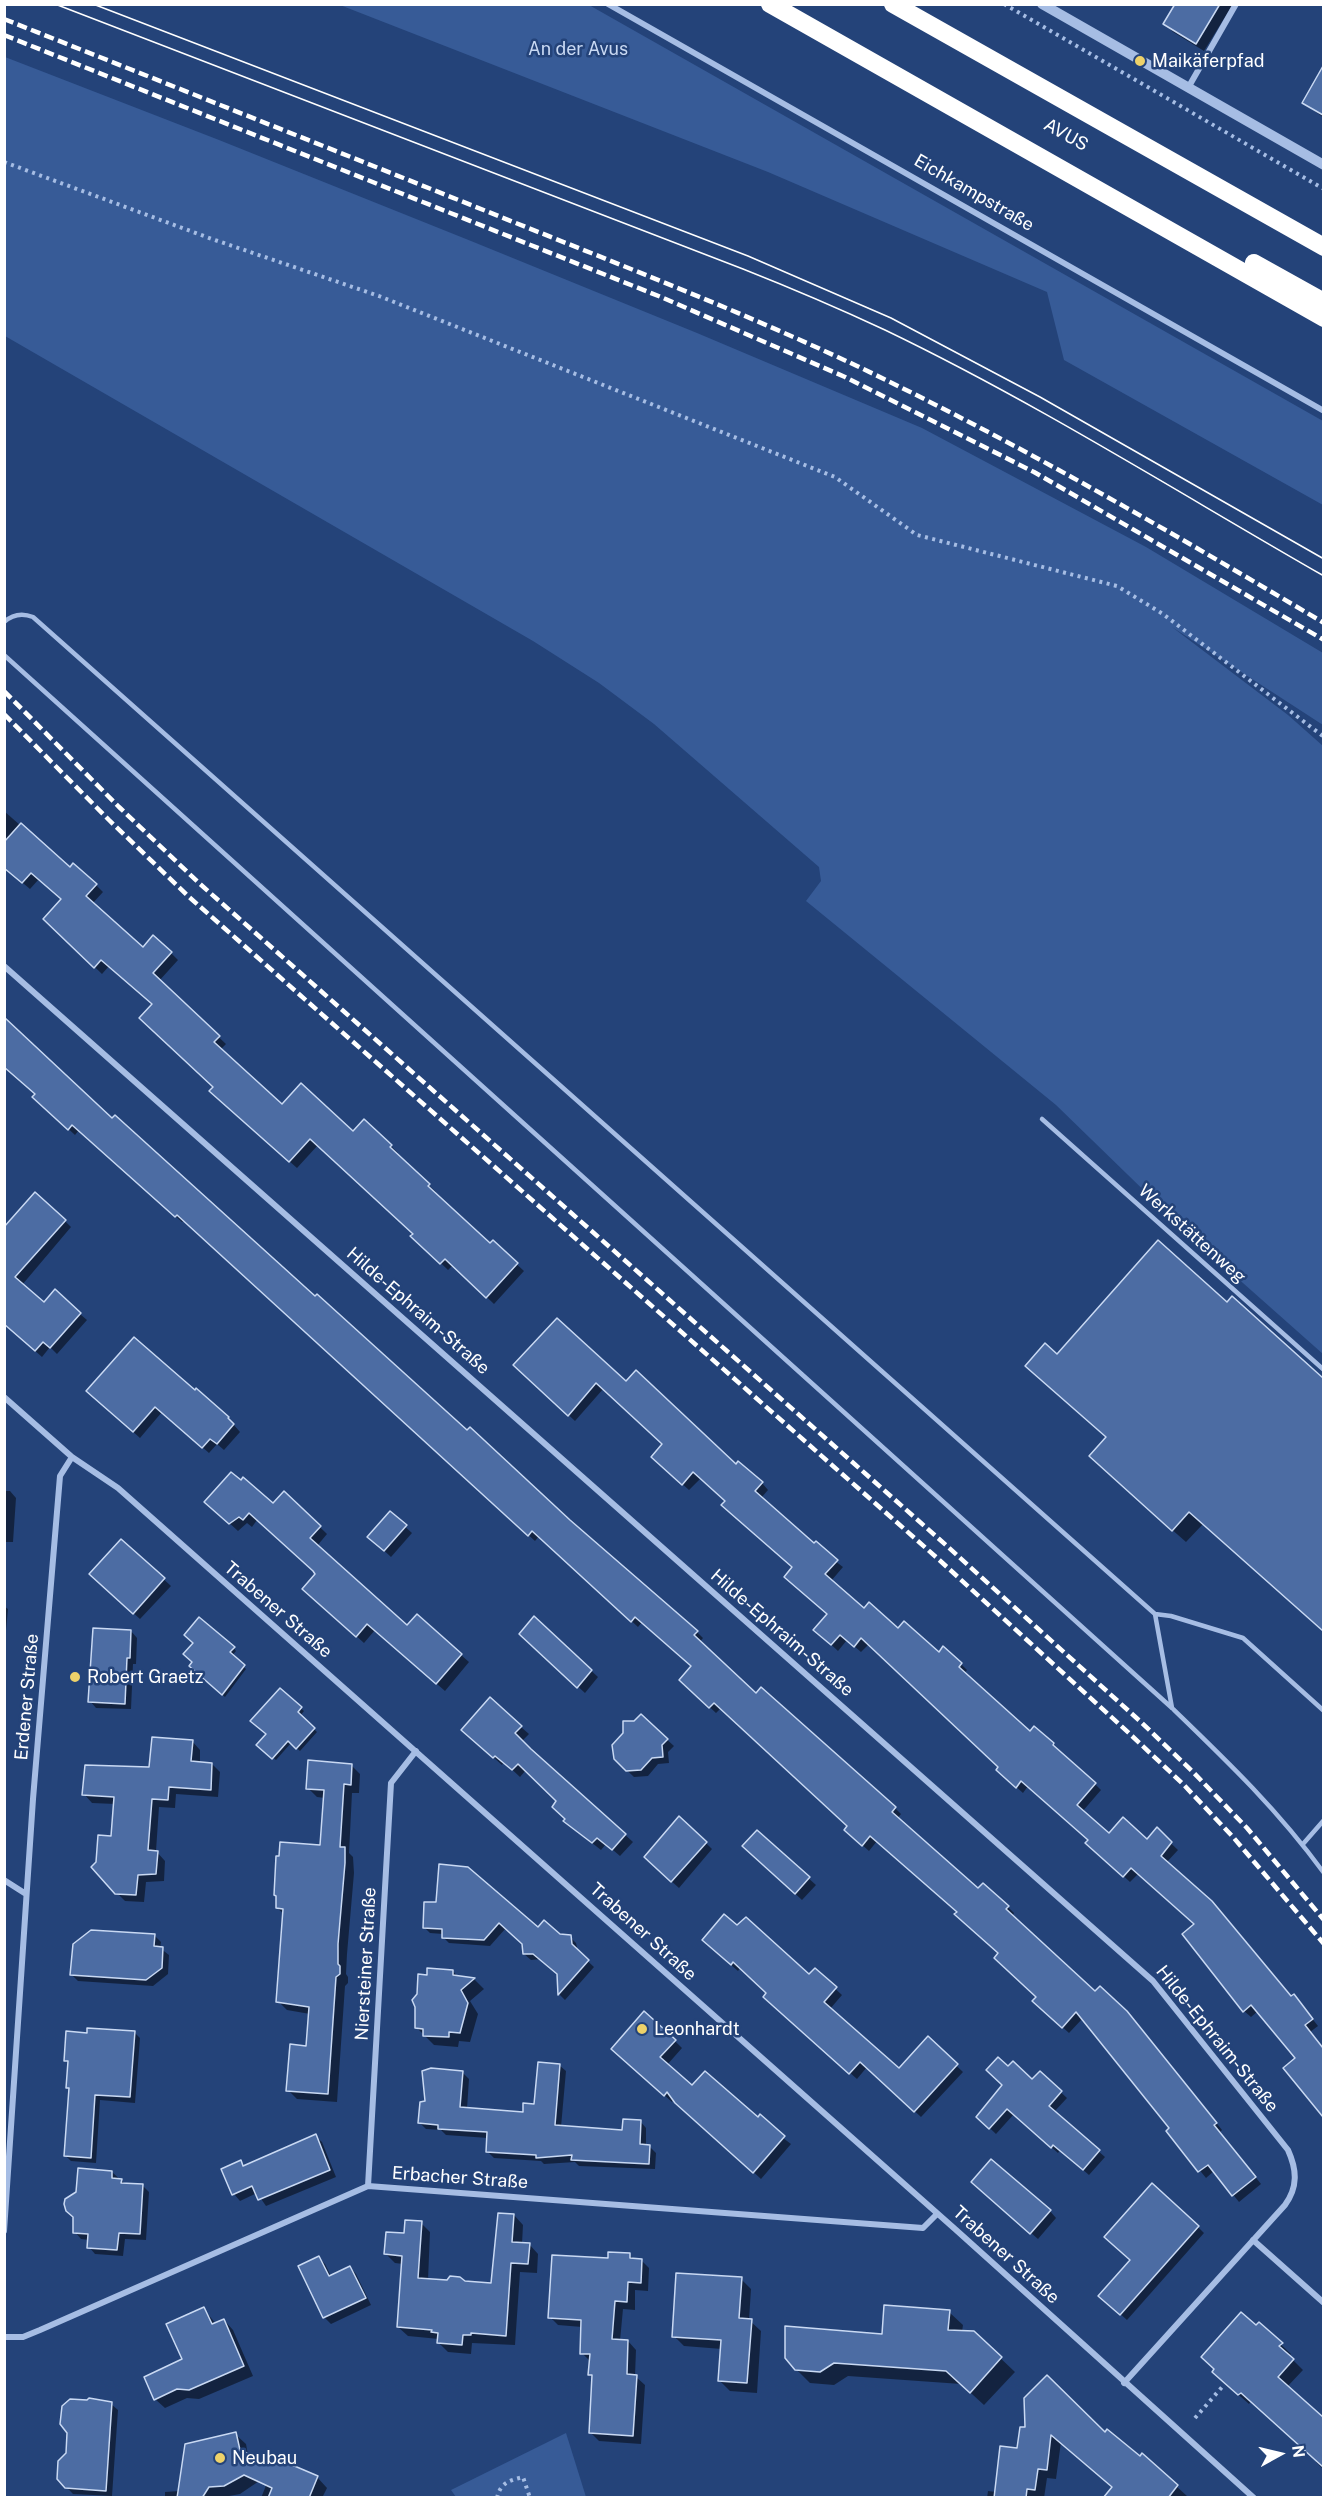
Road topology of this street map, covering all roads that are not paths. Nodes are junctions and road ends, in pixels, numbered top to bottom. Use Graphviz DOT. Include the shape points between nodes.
graph roads {
  1 [pos="608,4"];
  2 [pos="770,4"];
  3 [pos="788,4"];
  4 [pos="893,4"];
  5 [pos="1042,4"];
  6 [pos="1236,4"];
  7 [pos="1188,88"];
  8 [pos="1323,165"];
  9 [pos="1323,247"];
  10 [pos="1323,302"];
  11 [pos="1323,318"];
  12 [pos="1323,411"];
  13 [pos="4,622"];
  14 [pos="4,655"];
  15 [pos="4,966"];
  16 [pos="1042,1119"];
  17 [pos="1323,1370"];
  18 [pos="4,1397"];
  19 [pos="72,1457"];
  20 [pos="1155,1614"];
  21 [pos="1172,1708"];
  22 [pos="1323,1711"];
  23 [pos="416,1751"];
  24 [pos="1323,1820"];
  25 [pos="1303,1844"];
  26 [pos="1323,1873"];
  27 [pos="4,1880"];
  28 [pos="26,1894"];
  29 [pos="368,2186"];
  30 [pos="937,2214"];
  31 [pos="4,2231"];
  32 [pos="1253,2240"];
  33 [pos="1323,2303"];
  34 [pos="4,2337"];
  35 [pos="1124,2383"];
  36 [pos="1254,2498"];
  1 -- 12 [label="street, Eichkampstraße"];
  2 -- 11 [label="highway"];
  3 -- 10 [label="highway, AVUS"];
  4 -- 9 [label="highway, AVUS"];
  5 -- 7 [label="street"];
  6 -- 7 [label="street"];
  7 -- 8 [label="street"];
  13 -- 20 [label="lane" via="16,615 33,617"];
  14 -- 21 [label="lane"];
  15 -- 32 [label="street, Hilde-Ephraim-Straße" via="1153,1981 1288,2150 1295,2166 1292,2195"];
  16 -- 17 [label="lane, Werkstättenweg"];
  18 -- 19 [label="street, Trabener Straße"];
  19 -- 23 [label="street, Trabener Straße" via="118,1488"];
  19 -- 28 [label="street, Erdener Straße" via="60,1476"];
  20 -- 21 [label="lane"];
  20 -- 22 [label="lane" via="1243,1638"];
  21 -- 25 [label="lane" via="1246,1779"];
  23 -- 29 [label="street, Niersteiner Straße" via="391,1783"];
  23 -- 30 [label="street, Trabener Straße"];
  24 -- 25 [label="lane"];
  25 -- 26 [label="lane"];
  27 -- 28 [label="street"];
  28 -- 31 [label="street, Erdener Straße"];
  29 -- 30 [label="street, Erbacher Straße" via="923,2228"];
  29 -- 34 [label="street, Erbacher Straße" via="40,2330 23,2337"];
  30 -- 35 [label="street, Trabener Straße"];
  32 -- 33 [label="street"];
  32 -- 35 [label="street, Hilde-Ephraim-Straße"];
  35 -- 36 [label="street, Trabener Straße"];
}
